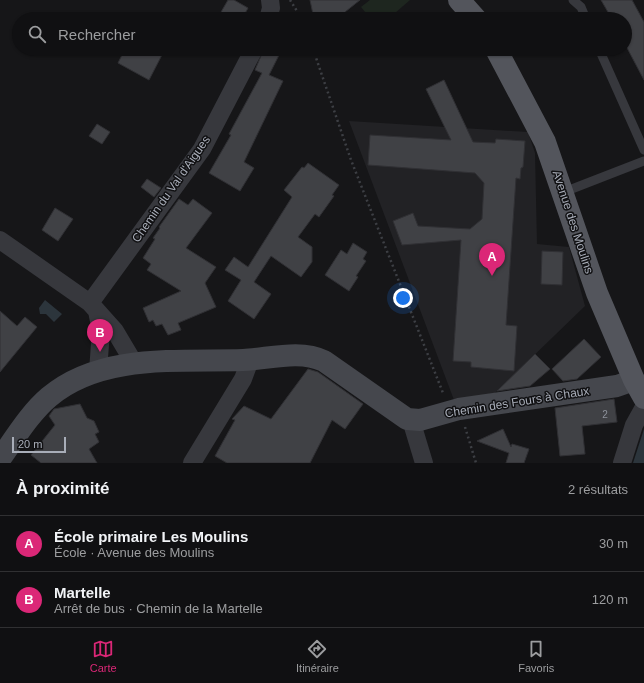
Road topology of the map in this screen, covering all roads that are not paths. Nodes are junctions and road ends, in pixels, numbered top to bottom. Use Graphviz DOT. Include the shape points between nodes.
graph roads {
  1 [pos="270,0"];
  2 [pos="459,0"];
  3 [pos="573,0"];
  4 [pos="270,12"];
  5 [pos="470,12"];
  6 [pos="583,12"];
  7 [pos="250,56"];
  8 [pos="500,56"];
  9 [pos="603,56"];
  10 [pos="644,150"];
  11 [pos="644,161"];
  12 [pos="564,192"];
  13 [pos="0,240"];
  14 [pos="93,306"];
  15 [pos="250,360"];
  16 [pos="134,363"];
  17 [pos="98,371"];
  18 [pos="639,389"];
  19 [pos="644,407"];
  20 [pos="411,420"];
  21 [pos="0,459"];
  22 [pos="192,463"];
  23 [pos="424,463"];
  24 [pos="622,463"];
  1 -- 4 [label="street"];
  2 -- 5 [label="main road"];
  3 -- 6 [label="lane"];
  7 -- 14 [label="street, Chemin du Val d'Aigues" via="202,149"];
  8 -- 12 [label="main road, Avenue des Moulins" via="539,128"];
  9 -- 10 [label="lane"];
  11 -- 12 [label="lane"];
  12 -- 18 [label="main road, Avenue des Moulins" via="597,293"];
  13 -- 14 [label="street"];
  14 -- 16 [label="street" via="115,331"];
  14 -- 17 [label="street" via="101,331"];
  15 -- 16 [label="street"];
  15 -- 20 [label="street" via="316,357"];
  15 -- 22 [label="street" via="243,379"];
  16 -- 17 [label="street"];
  17 -- 21 [label="street" via="78,378 48,397"];
  18 -- 20 [label="street, Chemin des Fours à Chaux" via="617,386 458,409 425,419"];
  19 -- 24 [label="street" via="634,425"];
  20 -- 23 [label="street"];
}
